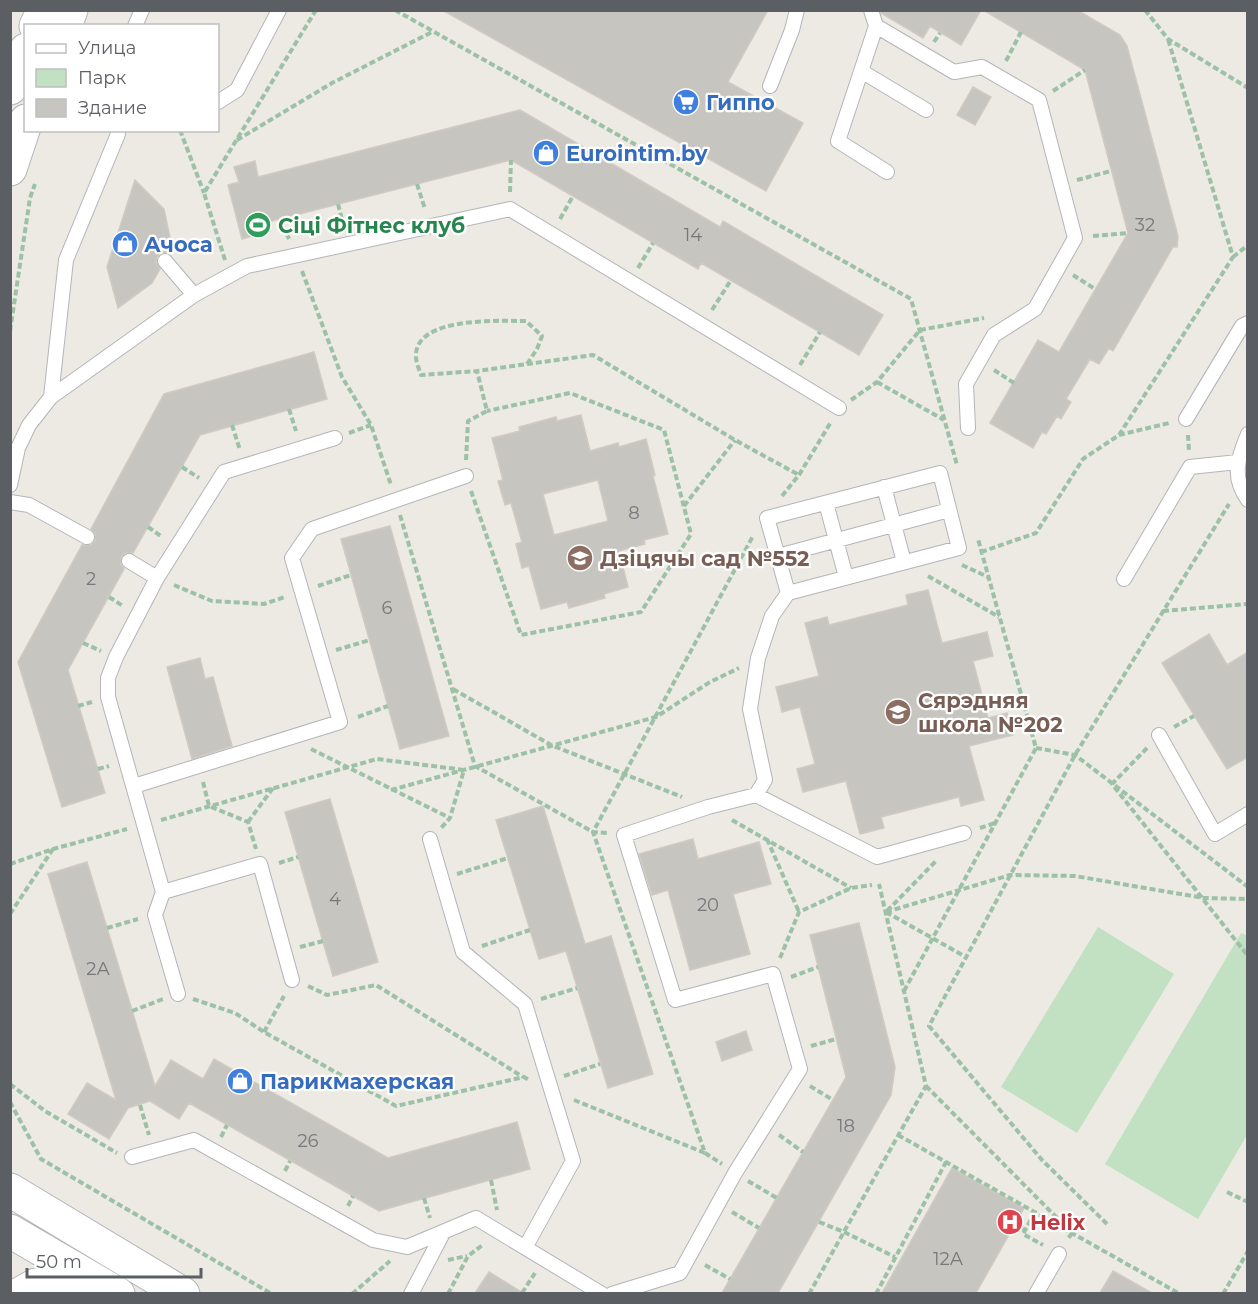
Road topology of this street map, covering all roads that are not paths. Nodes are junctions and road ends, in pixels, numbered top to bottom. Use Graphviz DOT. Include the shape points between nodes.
graph roads {
  1 [pos="44,10"];
  2 [pos="71,10"];
  3 [pos="142,10"];
  4 [pos="279,10"];
  5 [pos="797,10"];
  6 [pos="871,10"];
  7 [pos="37,24"];
  8 [pos="65,24"];
  9 [pos="136,24"];
  10 [pos="876,27"];
  11 [pos="24,55"];
  12 [pos="861,71"];
  13 [pos="770,86"];
  14 [pos="10,87"];
  15 [pos="219,101"];
  16 [pos="926,110"];
  17 [pos="26,132"];
  18 [pos="118,134"];
  19 [pos="24,172"];
  20 [pos="886,172"];
  21 [pos="165,261"];
  22 [pos="194,295"];
  23 [pos="1248,323"];
  24 [pos="51,397"];
  25 [pos="839,408"];
  26 [pos="1186,418"];
  27 [pos="968,428"];
  28 [pos="1248,434"];
  29 [pos="335,438"];
  30 [pos="1238,462"];
  31 [pos="466,476"];
  32 [pos="10,485"];
  33 [pos="884,488"];
  34 [pos="1243,494"];
  35 [pos="10,502"];
  36 [pos="826,503"];
  37 [pos="949,510"];
  38 [pos="894,525"];
  39 [pos="87,537"];
  40 [pos="836,540"];
  41 [pos="778,556"];
  42 [pos="129,561"];
  43 [pos="904,562"];
  44 [pos="157,578"];
  45 [pos="846,578"];
  46 [pos="1124,579"];
  47 [pos="788,593"];
  48 [pos="1159,735"];
  49 [pos="134,786"];
  50 [pos="756,795"];
  51 [pos="1248,814"];
  52 [pos="964,833"];
  53 [pos="430,839"];
  54 [pos="164,892"];
  55 [pos="292,980"];
  56 [pos="178,994"];
  57 [pos="132,1157"];
  58 [pos="10,1190"];
  59 [pos="10,1231"];
  60 [pos="443,1233"];
  61 [pos="526,1246"];
  62 [pos="1059,1254"];
  63 [pos="89,1277"];
  64 [pos="20,1293"];
  65 [pos="118,1293"];
  66 [pos="183,1293"];
  67 [pos="411,1293"];
  68 [pos="603,1293"];
  69 [pos="612,1293"];
  70 [pos="1036,1293"];
  1 -- 7 [label="main road"];
  2 -- 8 [label="main road"];
  3 -- 9 [label="lane"];
  4 -- 15 [label="lane" via="237,90"];
  5 -- 13 [label="lane"];
  6 -- 10 [label="lane"];
  10 -- 12 [label="lane"];
  10 -- 27 [label="lane" via="954,72 982,67 1039,100 1075,238 1035,309 994,335 984,352 966,384"];
  11 -- 14 [label="main road"];
  12 -- 16 [label="lane"];
  12 -- 20 [label="lane" via="838,141"];
  17 -- 19 [label="main road"];
  18 -- 24 [label="lane" via="66,260"];
  21 -- 22 [label="lane"];
  22 -- 24 [label="lane"];
  22 -- 25 [label="lane" via="247,266 510,210"];
  23 -- 26 [label="lane" via="1242,326"];
  24 -- 32 [label="lane" via="29,425 18,448"];
  28 -- 30 [label="lane"];
  29 -- 44 [label="lane" via="224,472"];
  30 -- 34 [label="lane"];
  30 -- 46 [label="lane" via="1190,467"];
  31 -- 49 [label="lane" via="312,530 292,558 340,722"];
  33 -- 36 [label="lane"];
  33 -- 37 [label="lane" via="940,473"];
  33 -- 38 [label="lane"];
  35 -- 39 [label="lane" via="29,505"];
  36 -- 40 [label="lane"];
  36 -- 41 [label="lane" via="768,518"];
  37 -- 38 [label="lane"];
  37 -- 43 [label="lane" via="959,548"];
  38 -- 40 [label="lane"];
  38 -- 43 [label="lane"];
  40 -- 41 [label="lane"];
  40 -- 45 [label="lane"];
  41 -- 47 [label="lane"];
  42 -- 44 [label="lane"];
  43 -- 45 [label="lane"];
  44 -- 49 [label="lane" via="108,678 108,697"];
  45 -- 47 [label="lane"];
  47 -- 50 [label="lane" via="772,616 758,658 750,709 765,780"];
  48 -- 51 [label="lane" via="1215,834"];
  49 -- 54 [label="lane"];
  50 -- 52 [label="lane" via="877,857"];
  50 -- 69 [label="lane" via="624,835 675,1000 774,978 800,1069 735,1173 680,1273"];
  53 -- 61 [label="lane" via="464,952 525,1004 573,1161"];
  54 -- 55 [label="lane" via="260,864"];
  54 -- 56 [label="lane" via="155,915"];
  57 -- 60 [label="lane" via="194,1140 373,1240 407,1247"];
  58 -- 66 [label="main road"];
  59 -- 63 [label="main road"];
  60 -- 61 [label="lane" via="476,1218"];
  60 -- 67 [label="lane"];
  61 -- 68 [label="lane"];
  62 -- 70 [label="lane"];
  63 -- 64 [label="main road" via="36,1285"];
  63 -- 65 [label="main road"];
}
